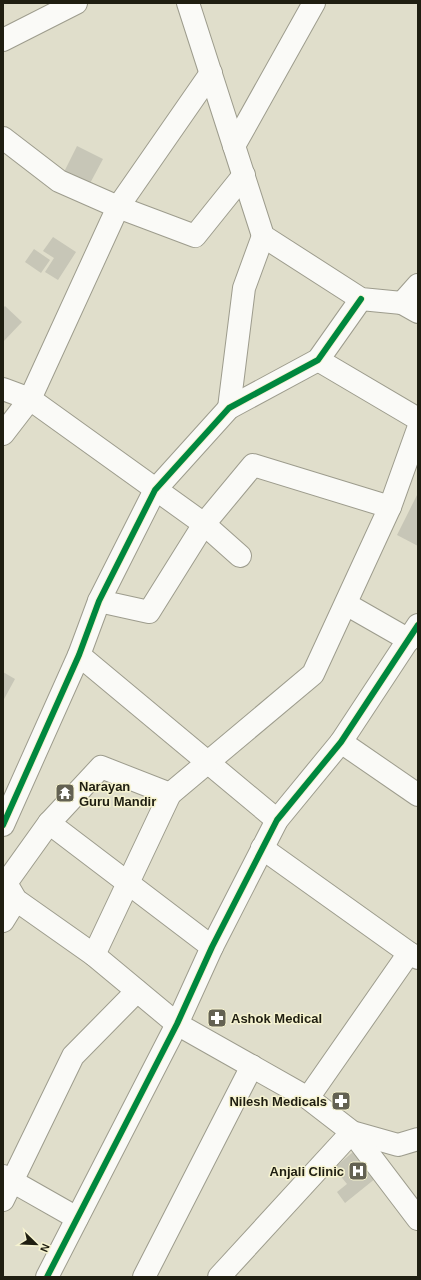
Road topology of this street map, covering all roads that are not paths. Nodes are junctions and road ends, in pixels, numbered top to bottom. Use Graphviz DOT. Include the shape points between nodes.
graph roads {
  1 [pos="76,3"];
  2 [pos="188,3"];
  3 [pos="314,3"];
  4 [pos="3,40"];
  5 [pos="211,73"];
  6 [pos="3,138"];
  7 [pos="234,146"];
  8 [pos="244,175"];
  9 [pos="118,207"];
  10 [pos="263,236"];
  11 [pos="418,285"];
  12 [pos="361,300"];
  13 [pos="410,307"];
  14 [pos="318,360"];
  15 [pos="3,389"];
  16 [pos="30,400"];
  17 [pos="229,408"];
  18 [pos="418,419"];
  19 [pos="418,428"];
  20 [pos="3,434"];
  21 [pos="155,490"];
  22 [pos="390,507"];
  23 [pos="204,524"];
  24 [pos="240,556"];
  25 [pos="100,601"];
  26 [pos="346,604"];
  27 [pos="413,633"];
  28 [pos="80,655"];
  29 [pos="341,742"];
  30 [pos="208,762"];
  31 [pos="170,794"];
  32 [pos="418,795"];
  33 [pos="277,820"];
  34 [pos="49,823"];
  35 [pos="3,825"];
  36 [pos="262,848"];
  37 [pos="128,883"];
  38 [pos="8,887"];
  39 [pos="3,921"];
  40 [pos="212,947"];
  41 [pos="94,955"];
  42 [pos="414,956"];
  43 [pos="137,991"];
  44 [pos="178,1024"];
  45 [pos="252,1066"];
  46 [pos="308,1098"];
  47 [pos="352,1132"];
  48 [pos="418,1139"];
  49 [pos="6,1185"];
  50 [pos="77,1218"];
  51 [pos="418,1219"];
  52 [pos="47,1277"];
  53 [pos="144,1277"];
  54 [pos="219,1277"];
  1 -- 4 [label="street"];
  2 -- 5 [label="street"];
  3 -- 7 [label="street"];
  5 -- 7 [label="street"];
  5 -- 9 [label="street"];
  6 -- 9 [label="street" via="59,181"];
  7 -- 8 [label="street"];
  8 -- 9 [label="street" via="195,236"];
  8 -- 10 [label="street"];
  9 -- 16 [label="street"];
  10 -- 12 [label="street"];
  10 -- 17 [label="street" via="244,288"];
  11 -- 13 [label="street"];
  12 -- 13 [label="street"];
  12 -- 14 [label="street"];
  14 -- 17 [label="street"];
  14 -- 18 [label="street"];
  15 -- 16 [label="street"];
  16 -- 20 [label="street"];
  16 -- 21 [label="street"];
  17 -- 21 [label="street"];
  19 -- 22 [label="street"];
  21 -- 23 [label="street"];
  21 -- 25 [label="street"];
  22 -- 23 [label="street" via="253,465"];
  22 -- 26 [label="street"];
  23 -- 24 [label="street"];
  23 -- 25 [label="street" via="149,612"];
  25 -- 28 [label="street"];
  26 -- 27 [label="street"];
  26 -- 30 [label="street" via="313,674"];
  27 -- 29 [label="street"];
  28 -- 30 [label="street"];
  28 -- 35 [label="street"];
  29 -- 32 [label="street"];
  29 -- 33 [label="street"];
  30 -- 31 [label="street"];
  30 -- 33 [label="street"];
  31 -- 34 [label="street" via="101,767"];
  31 -- 37 [label="street"];
  33 -- 36 [label="street"];
  34 -- 37 [label="street"];
  34 -- 38 [label="street"];
  36 -- 40 [label="street"];
  36 -- 42 [label="street"];
  37 -- 40 [label="street"];
  37 -- 41 [label="street"];
  38 -- 39 [label="street"];
  38 -- 41 [label="street"];
  40 -- 44 [label="street"];
  41 -- 43 [label="street"];
  42 -- 46 [label="street"];
  43 -- 44 [label="street"];
  43 -- 49 [label="street" via="73,1056"];
  44 -- 45 [label="street"];
  44 -- 50 [label="street"];
  45 -- 46 [label="street"];
  45 -- 53 [label="street"];
  46 -- 47 [label="street"];
  47 -- 48 [label="street" via="398,1145"];
  47 -- 51 [label="street"];
  47 -- 54 [label="street"];
  49 -- 50 [label="street"];
  50 -- 52 [label="street"];
}
